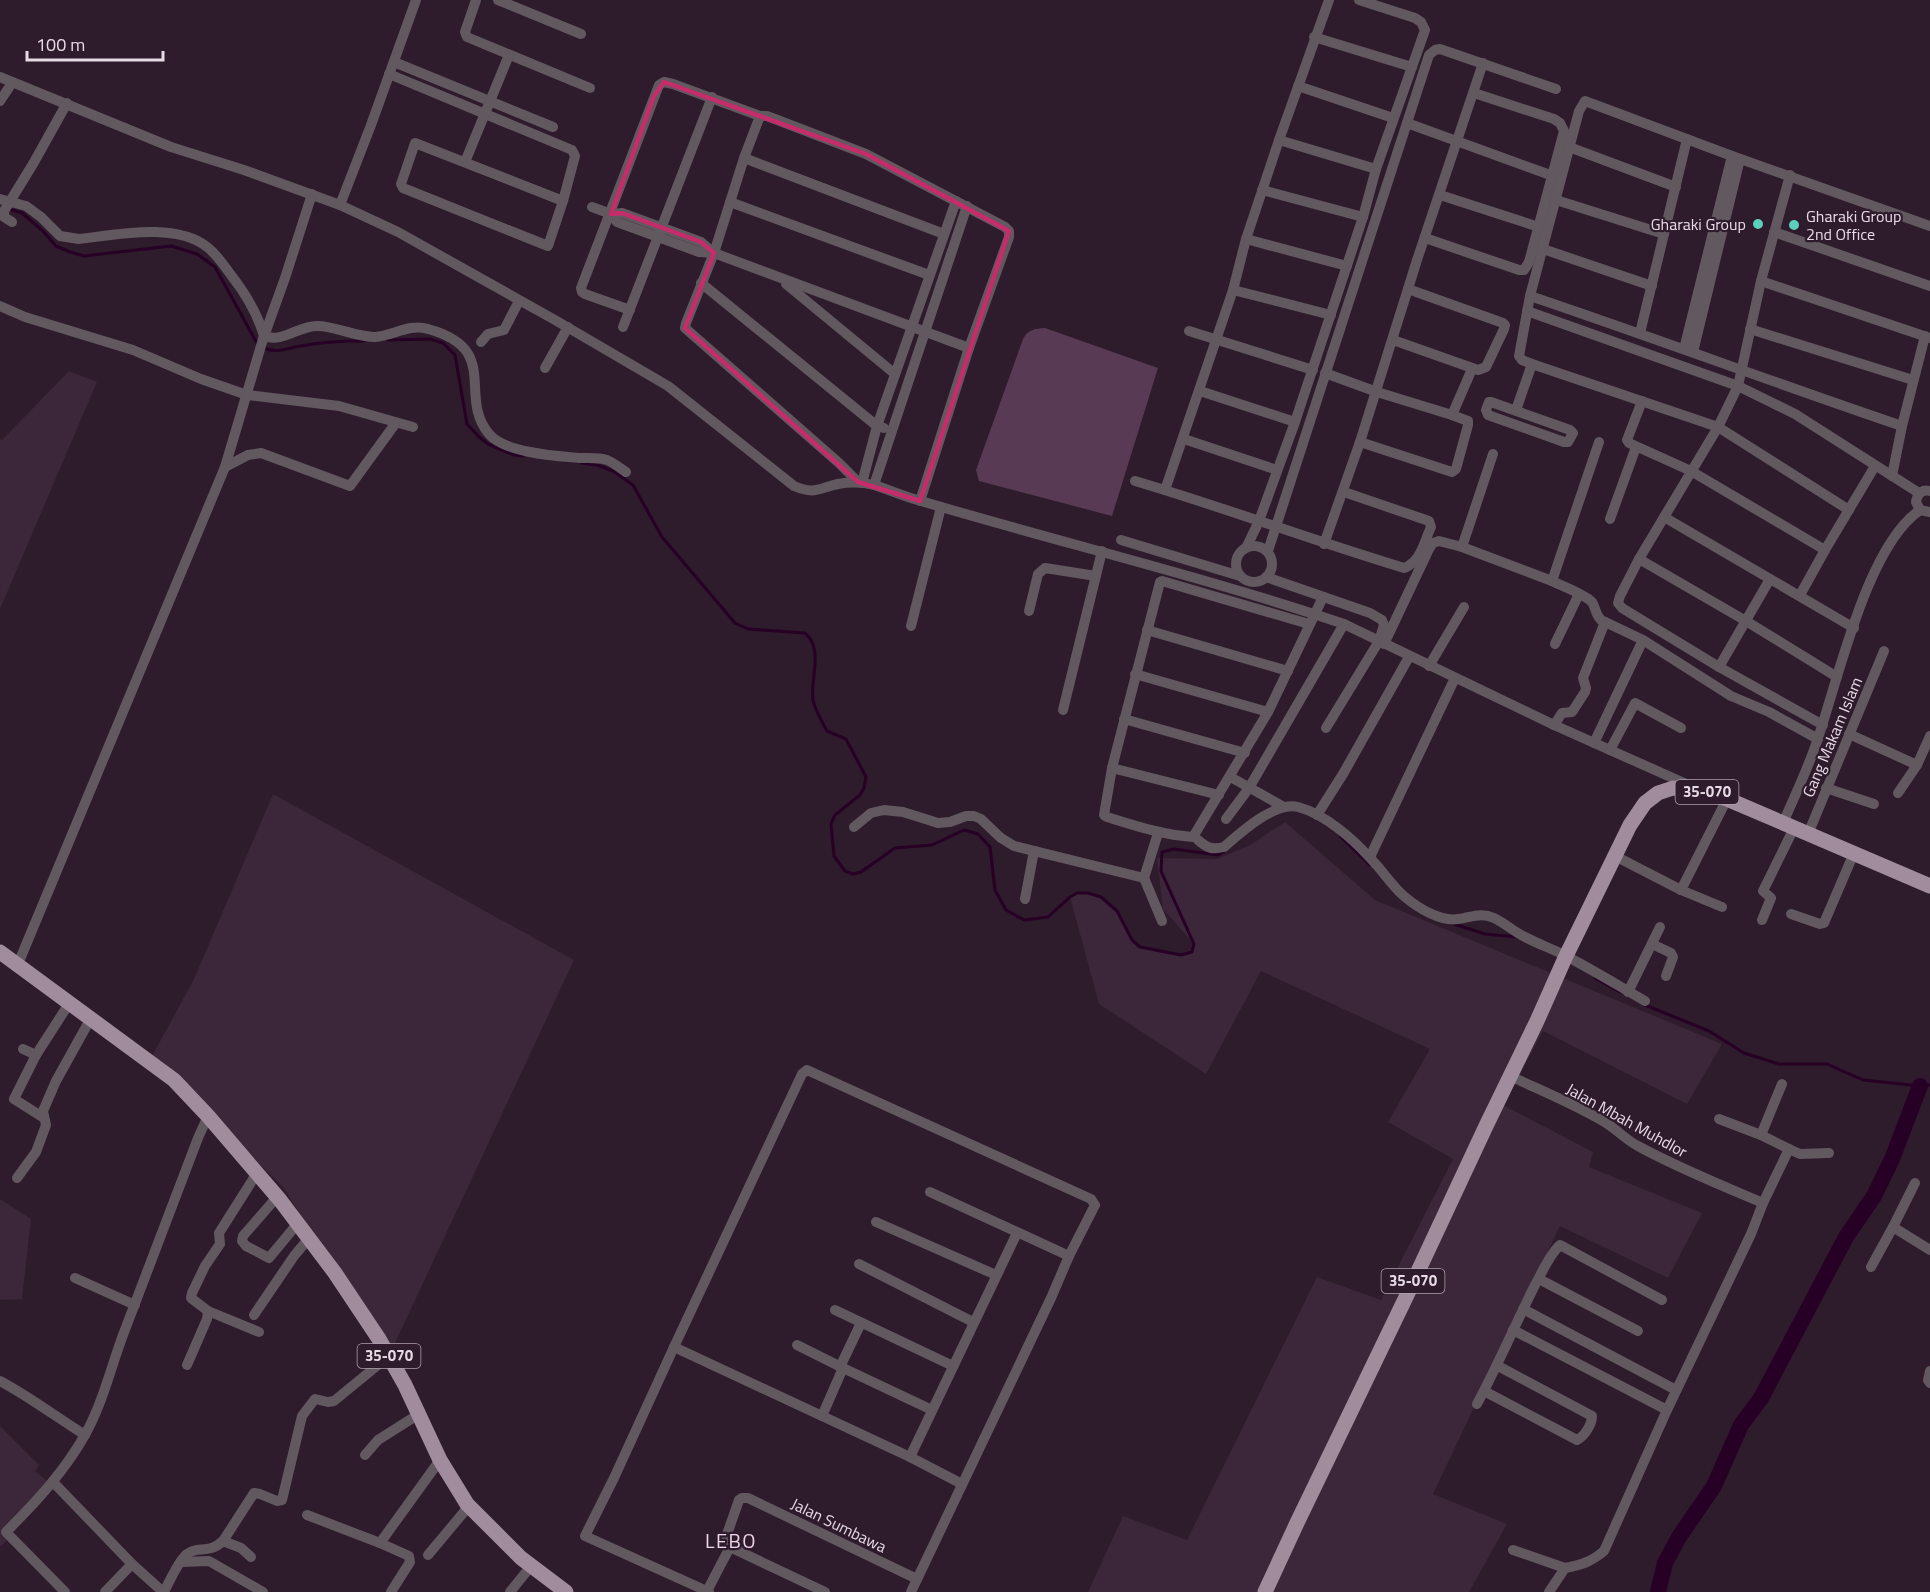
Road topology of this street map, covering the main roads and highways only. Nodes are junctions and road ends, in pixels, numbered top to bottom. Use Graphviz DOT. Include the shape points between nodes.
graph roads {
  1 [pos="1930,886"];
  2 [pos="1,955"];
  3 [pos="566,1592"];
  4 [pos="1265,1592"];
  1 -- 4 [label="main road, 35-070" via="1699,790 1672,788 1645,803 1630,825 1564,961"];
  2 -- 3 [label="main road, 35-070" via="174,1080 208,1116 278,1197 335,1272 389,1356 440,1460 469,1506 521,1558"];
}
